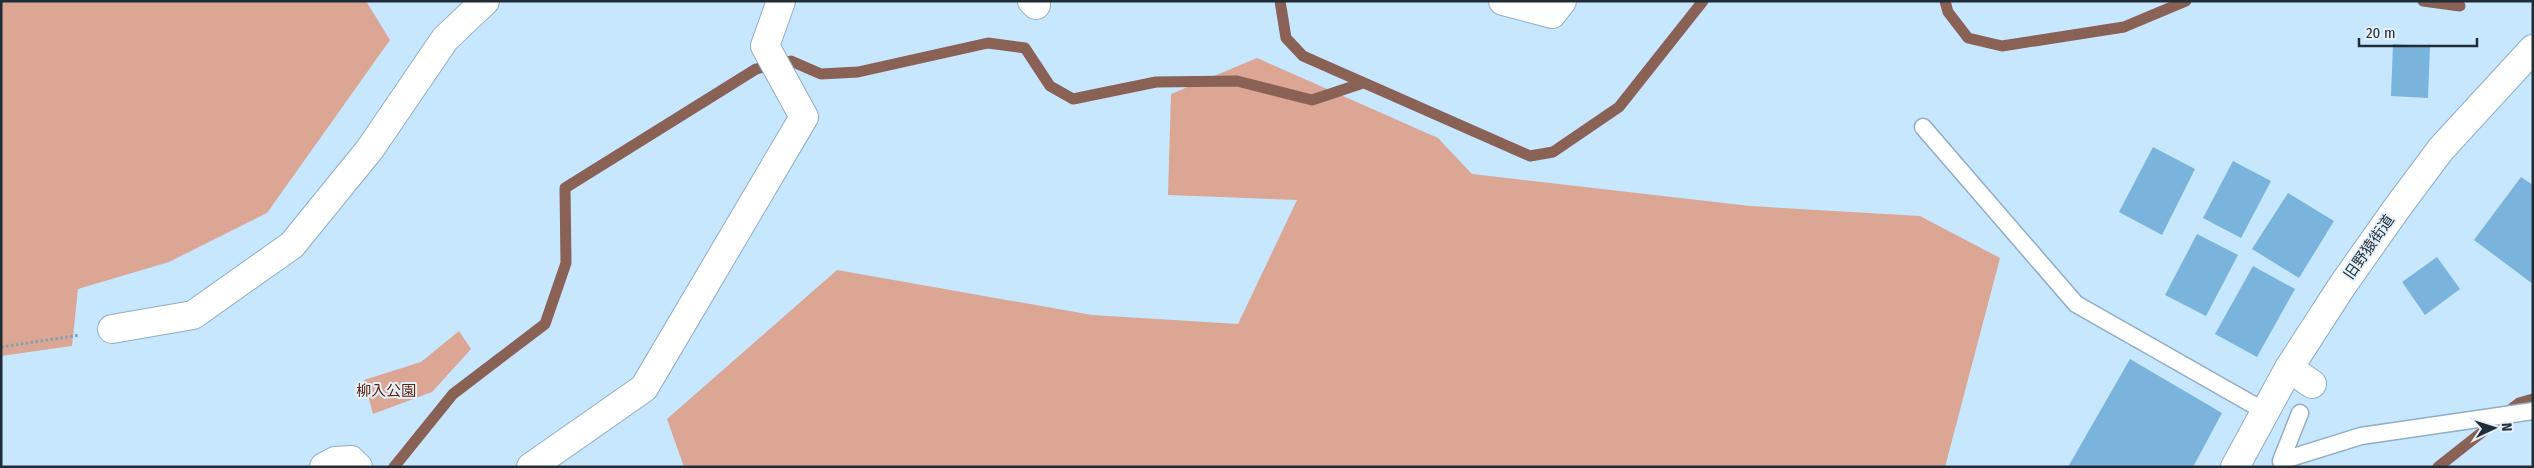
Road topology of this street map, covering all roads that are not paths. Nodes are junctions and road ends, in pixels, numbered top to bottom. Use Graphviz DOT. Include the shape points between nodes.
graph roads {
  1 [pos="485,1"];
  2 [pos="781,1"];
  3 [pos="1503,1"];
  4 [pos="1562,1"];
  5 [pos="2533,49"];
  6 [pos="1923,127"];
  7 [pos="112,329"];
  8 [pos="2290,368"];
  9 [pos="2312,384"];
  10 [pos="2533,411"];
  11 [pos="2266,412"];
  12 [pos="2300,413"];
  13 [pos="324,467"];
  14 [pos="358,467"];
  15 [pos="530,467"];
  16 [pos="2235,467"];
  1 -- 7 [label="street" via="445,40 370,149 292,244 193,315"];
  2 -- 15 [label="street" via="764,46 804,117 644,388"];
  3 -- 4 [label="street" via="1552,14"];
  5 -- 8 [label="street, 旧野猿街道" via="2430,164 2342,286"];
  6 -- 11 [label="lane" via="2076,304"];
  8 -- 9 [label="street"];
  8 -- 11 [label="street, 旧野猿街道"];
  10 -- 12 [label="lane" via="2361,436 2281,461"];
  11 -- 16 [label="street, 旧野猿街道"];
  13 -- 14 [label="street" via="336,461 351,460"];
}
